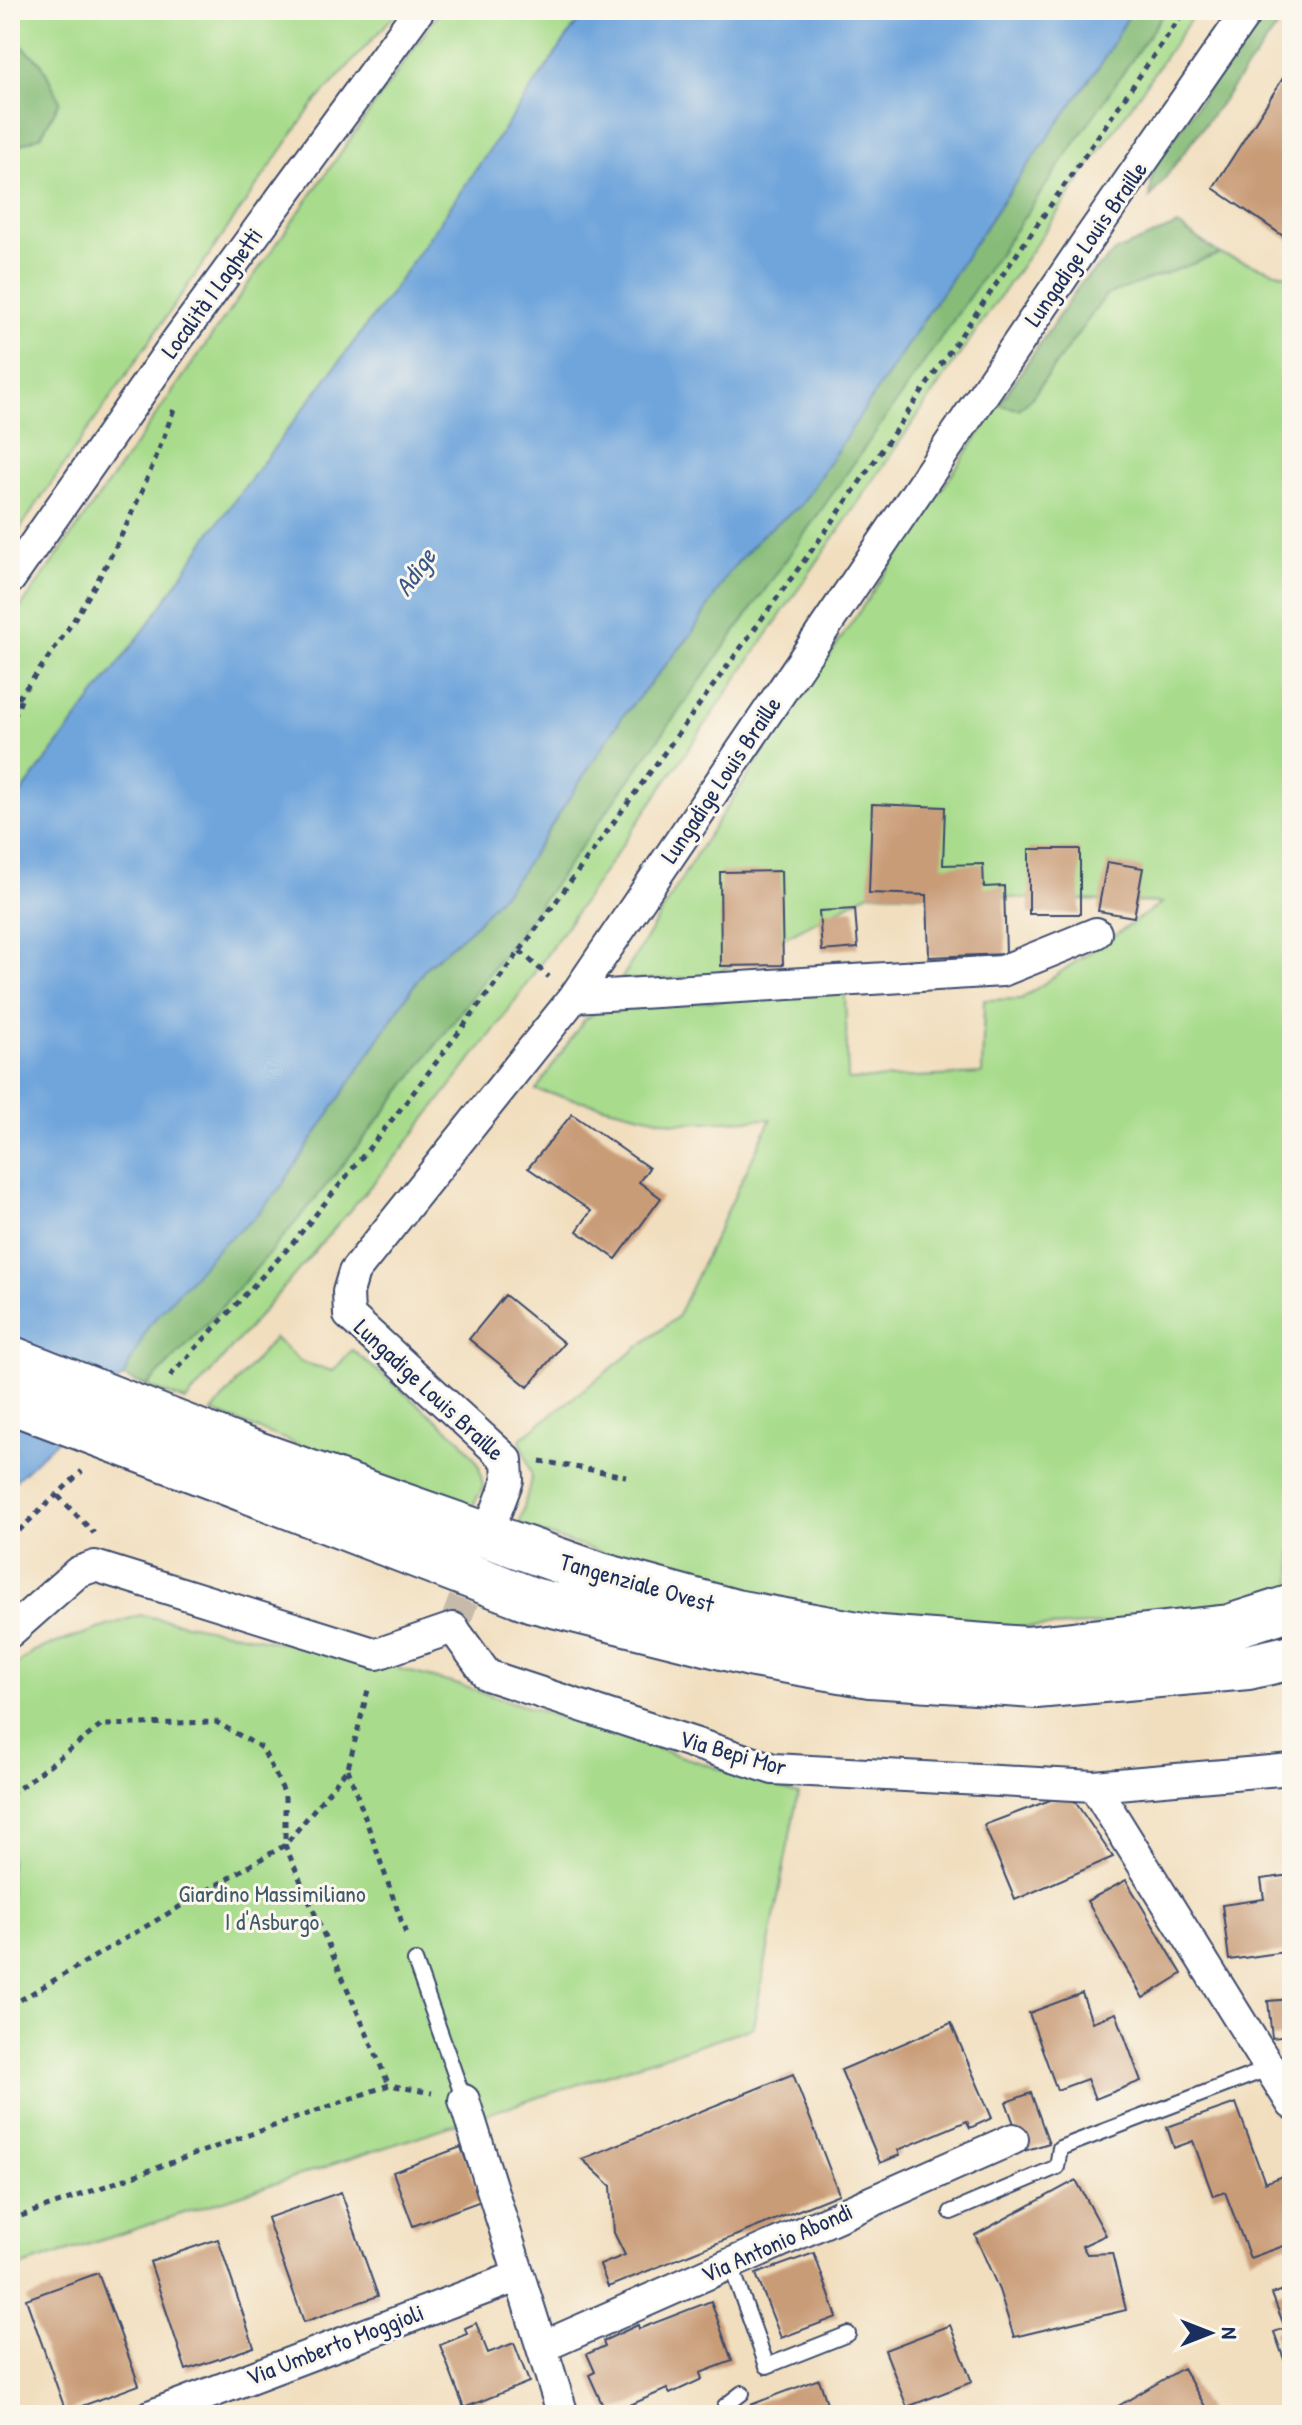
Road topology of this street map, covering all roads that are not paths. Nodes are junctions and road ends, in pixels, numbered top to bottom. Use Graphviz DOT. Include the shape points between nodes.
graph roads {
  1 [pos="419,10"];
  2 [pos="1248,10"];
  3 [pos="10,579"];
  4 [pos="1096,933"];
  5 [pos="566,990"];
  6 [pos="10,1358"];
  7 [pos="10,1401"];
  8 [pos="230,1464"];
  9 [pos="494,1517"];
  10 [pos="1292,1607"];
  11 [pos="10,1632"];
  12 [pos="1292,1657"];
  13 [pos="1292,1769"];
  14 [pos="1094,1786"];
  15 [pos="415,1961"];
  16 [pos="1270,2068"];
  17 [pos="464,2100"];
  18 [pos="1292,2104"];
  19 [pos="1013,2139"];
  20 [pos="951,2212"];
  21 [pos="730,2263"];
  22 [pos="519,2276"];
  23 [pos="848,2334"];
  24 [pos="542,2347"];
  25 [pos="742,2393"];
  26 [pos="152,2415"];
  27 [pos="563,2415"];
  28 [pos="723,2415"];
  1 -- 3 [label="street, Località I Laghetti"];
  2 -- 5 [label="street, Lungadige Louis Braille"];
  4 -- 5 [label="street" via="1002,971"];
  5 -- 9 [label="street, Lungadige Louis Braille" via="354,1272 348,1292 349,1315 507,1460 508,1480"];
  6 -- 8 [label="highway, Tangenziale Ovest, bridge"];
  7 -- 8 [label="highway, Tangenziale Ovest, bridge"];
  8 -- 10 [label="highway, Tangenziale Ovest" via="735,1612 880,1638 1026,1649 1229,1627"];
  8 -- 12 [label="highway, Tangenziale Ovest" via="533,1600 754,1655 870,1675 1036,1686 1248,1667"];
  11 -- 14 [label="street, Via Bepi Mor" via="78,1572 95,1566 377,1654 453,1628 487,1675 773,1769"];
  13 -- 14 [label="street, Via Bepi Mor"];
  14 -- 16 [label="street"];
  15 -- 17 [label="lane"];
  16 -- 18 [label="street"];
  16 -- 20 [label="lane" via="1060,2148 1057,2167"];
  17 -- 22 [label="street"];
  19 -- 21 [label="street, Via Antonio Abondi" via="832,2228"];
  21 -- 23 [label="lane" via="767,2366"];
  21 -- 24 [label="street, Via Antonio Abondi"];
  22 -- 24 [label="street"];
  22 -- 26 [label="street, Via Umberto Moggioli"];
  24 -- 27 [label="street"];
  25 -- 28 [label="lane" via="725,2406"];
}
